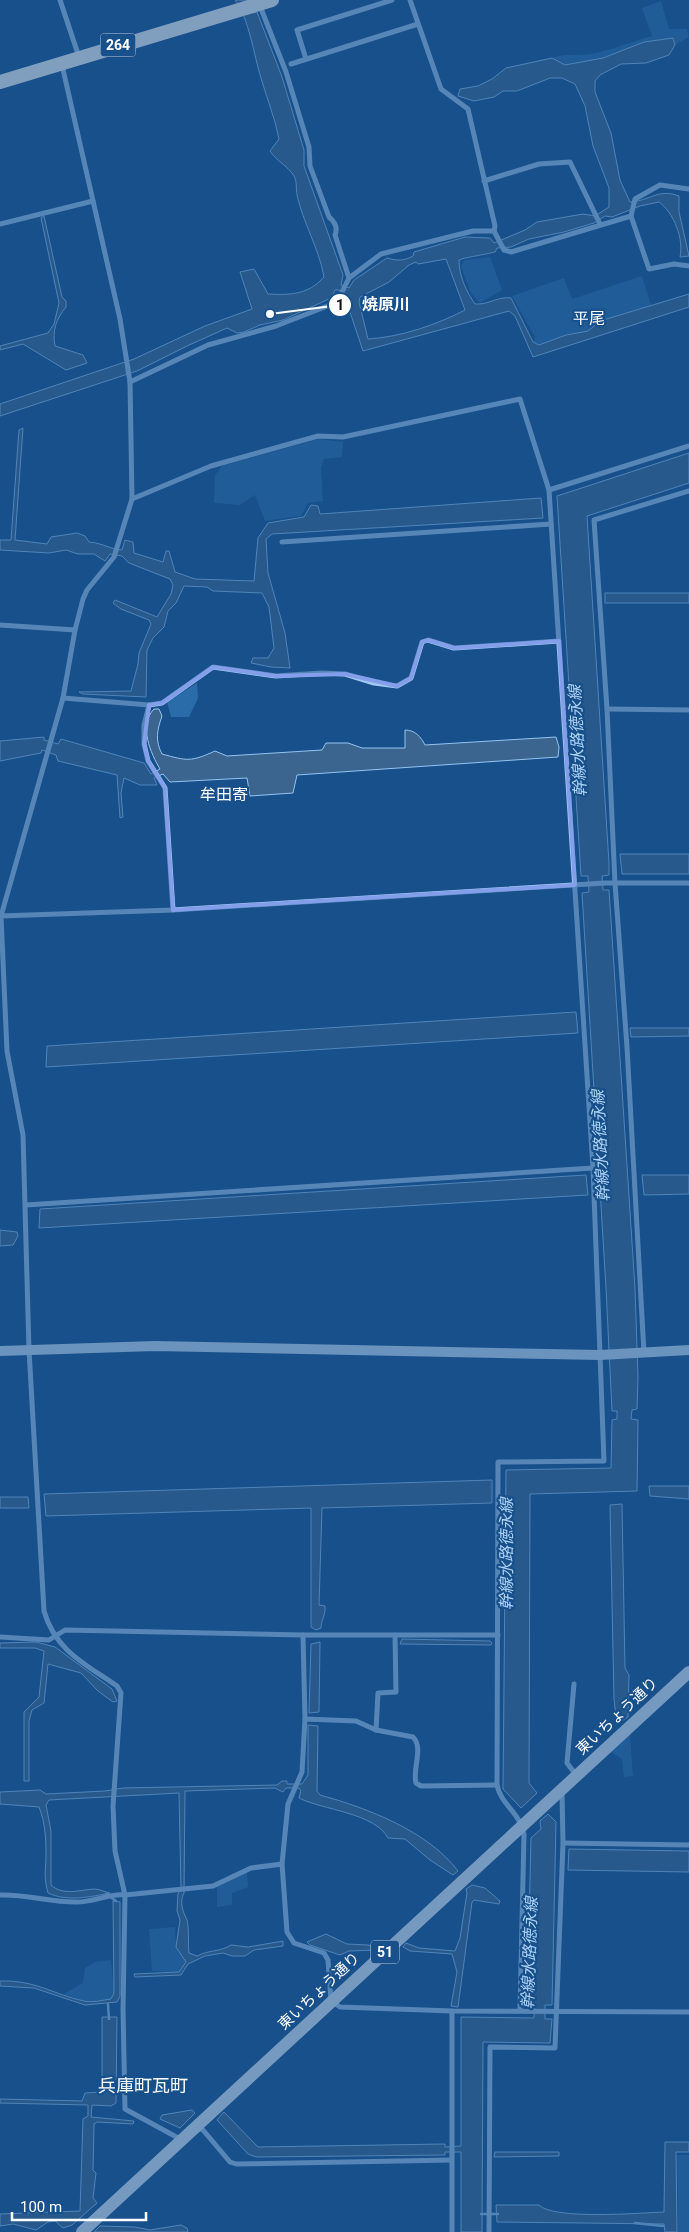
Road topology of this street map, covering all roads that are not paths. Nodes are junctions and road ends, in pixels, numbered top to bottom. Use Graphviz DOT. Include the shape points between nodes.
graph roads {
  1 [pos="60,0"];
  2 [pos="392,0"];
  3 [pos="410,0"];
  4 [pos="265,2"];
  5 [pos="418,24"];
  6 [pos="79,57"];
  7 [pos="306,59"];
  8 [pos="61,62"];
  9 [pos="291,64"];
  10 [pos="0,82"];
  11 [pos="484,181"];
  12 [pos="689,189"];
  13 [pos="93,201"];
  14 [pos="632,214"];
  15 [pos="0,224"];
  16 [pos="600,224"];
  17 [pos="494,231"];
  18 [pos="689,266"];
  19 [pos="349,278"];
  20 [pos="130,382"];
  21 [pos="689,446"];
  22 [pos="549,490"];
  23 [pos="689,490"];
  24 [pos="132,499"];
  25 [pos="551,524"];
  26 [pos="282,542"];
  27 [pos="0,625"];
  28 [pos="75,630"];
  29 [pos="559,640"];
  30 [pos="63,698"];
  31 [pos="150,705"];
  32 [pos="607,709"];
  33 [pos="689,710"];
  34 [pos="615,883"];
  35 [pos="689,883"];
  36 [pos="576,885"];
  37 [pos="173,910"];
  38 [pos="0,916"];
  39 [pos="593,1168"];
  40 [pos="26,1205"];
  41 [pos="29,1350"];
  42 [pos="689,1350"];
  43 [pos="0,1351"];
  44 [pos="644,1353"];
  45 [pos="600,1355"];
  46 [pos="303,1635"];
  47 [pos="395,1635"];
  48 [pos="498,1635"];
  49 [pos="0,1637"];
  50 [pos="55,1637"];
  51 [pos="689,1672"];
  52 [pos="574,1684"];
  53 [pos="305,1719"];
  54 [pos="376,1730"];
  55 [pos="576,1776"];
  56 [pos="497,1785"];
  57 [pos="562,1789"];
  58 [pos="522,1825"];
  59 [pos="563,1843"];
  60 [pos="689,1845"];
  61 [pos="282,1864"];
  62 [pos="0,1895"];
  63 [pos="125,1896"];
  64 [pos="331,2001"];
  65 [pos="520,2010"];
  66 [pos="557,2010"];
  67 [pos="452,2011"];
  68 [pos="689,2012"];
  69 [pos="197,2127"];
  70 [pos="182,2140"];
  71 [pos="451,2157"];
  72 [pos="82,2232"];
  73 [pos="452,2232"];
  74 [pos="489,2232"];
  1 -- 6 [label="street"];
  2 -- 7 [label="street" via="297,30"];
  3 -- 5 [label="street"];
  4 -- 6 [label="highway, 264"];
  4 -- 19 [label="street" via="263,18 286,72 309,146 310,166 328,218 334,221 335,235"];
  5 -- 7 [label="street"];
  5 -- 11 [label="street" via="441,89 468,108"];
  6 -- 8 [label="highway, 264"];
  7 -- 9 [label="street"];
  8 -- 10 [label="highway, 264"];
  8 -- 13 [label="street"];
  11 -- 16 [label="street" via="539,164 570,162"];
  11 -- 17 [label="street"];
  12 -- 14 [label="street" via="660,185 635,199"];
  13 -- 15 [label="street"];
  13 -- 20 [label="street"];
  14 -- 16 [label="street"];
  14 -- 18 [label="street" via="650,268 674,264"];
  16 -- 17 [label="street" via="510,252 504,250"];
  17 -- 19 [label="street" via="473,231 381,254"];
  19 -- 20 [label="street" via="341,294 330,304 276,326 208,345"];
  20 -- 24 [label="street"];
  21 -- 22 [label="street"];
  22 -- 24 [label="street" via="520,399 343,437 318,436 211,466"];
  22 -- 25 [label="street"];
  23 -- 32 [label="street" via="594,520"];
  24 -- 28 [label="street" via="118,548 87,590"];
  25 -- 26 [label="street"];
  25 -- 29 [label="street"];
  27 -- 28 [label="street"];
  28 -- 30 [label="street"];
  29 -- 31 [label="street" via="454,648 428,640 422,642 411,678 397,686 346,674 276,676 213,667 162,702"];
  29 -- 36 [label="street"];
  30 -- 31 [label="street"];
  30 -- 38 [label="street"];
  31 -- 37 [label="street" via="144,725 144,744 148,761 165,788"];
  32 -- 33 [label="street"];
  32 -- 34 [label="street"];
  34 -- 35 [label="street"];
  34 -- 36 [label="street"];
  34 -- 44 [label="street"];
  36 -- 37 [label="street"];
  36 -- 39 [label="street"];
  37 -- 38 [label="street"];
  38 -- 40 [label="street" via="6,1051 23,1135"];
  39 -- 40 [label="street"];
  39 -- 45 [label="street"];
  40 -- 41 [label="street"];
  41 -- 43 [label="street"];
  41 -- 45 [label="street" via="155,1346"];
  41 -- 50 [label="street" via="44,1611 48,1627"];
  42 -- 44 [label="street"];
  44 -- 45 [label="street"];
  45 -- 48 [label="street" via="604,1461 498,1462"];
  46 -- 47 [label="street"];
  46 -- 50 [label="street" via="65,1630"];
  46 -- 53 [label="street"];
  47 -- 48 [label="street"];
  47 -- 54 [label="street" via="396,1692 378,1693"];
  48 -- 56 [label="street"];
  49 -- 50 [label="street" via="49,1640"];
  50 -- 63 [label="street" via="73,1656 117,1686 121,1693 113,1798 115,1851"];
  51 -- 55 [label="main road, 東いちょう通り / 51"];
  52 -- 55 [label="street" via="567,1763"];
  53 -- 54 [label="street" via="356,1721"];
  53 -- 61 [label="street" via="302,1772 288,1804"];
  54 -- 56 [label="street" via="406,1734 416,1740 416,1784"];
  55 -- 57 [label="main road, 東いちょう通り / 51"];
  56 -- 58 [label="street" via="499,1796"];
  57 -- 58 [label="main road, 東いちょう通り / 51"];
  57 -- 59 [label="street"];
  58 -- 64 [label="main road, 東いちょう通り / 51"];
  58 -- 65 [label="street"];
  59 -- 60 [label="street"];
  59 -- 66 [label="street"];
  61 -- 63 [label="street" via="251,1868 213,1886"];
  61 -- 64 [label="street" via="287,1932 294,1943 324,1953 328,1960"];
  62 -- 63 [label="street" via="76,1902 118,1894"];
  63 -- 70 [label="street" via="125,2109"];
  64 -- 67 [label="street" via="340,2006"];
  64 -- 69 [label="main road, 東いちょう通り / 51"];
  65 -- 66 [label="street"];
  65 -- 67 [label="street"];
  66 -- 68 [label="street"];
  66 -- 74 [label="street" via="555,2048 490,2047"];
  67 -- 71 [label="street"];
  69 -- 70 [label="main road, 東いちょう通り / 51"];
  69 -- 71 [label="street" via="230,2162 236,2164"];
  70 -- 72 [label="main road, 東いちょう通り / 51"];
  71 -- 73 [label="street"];
}
